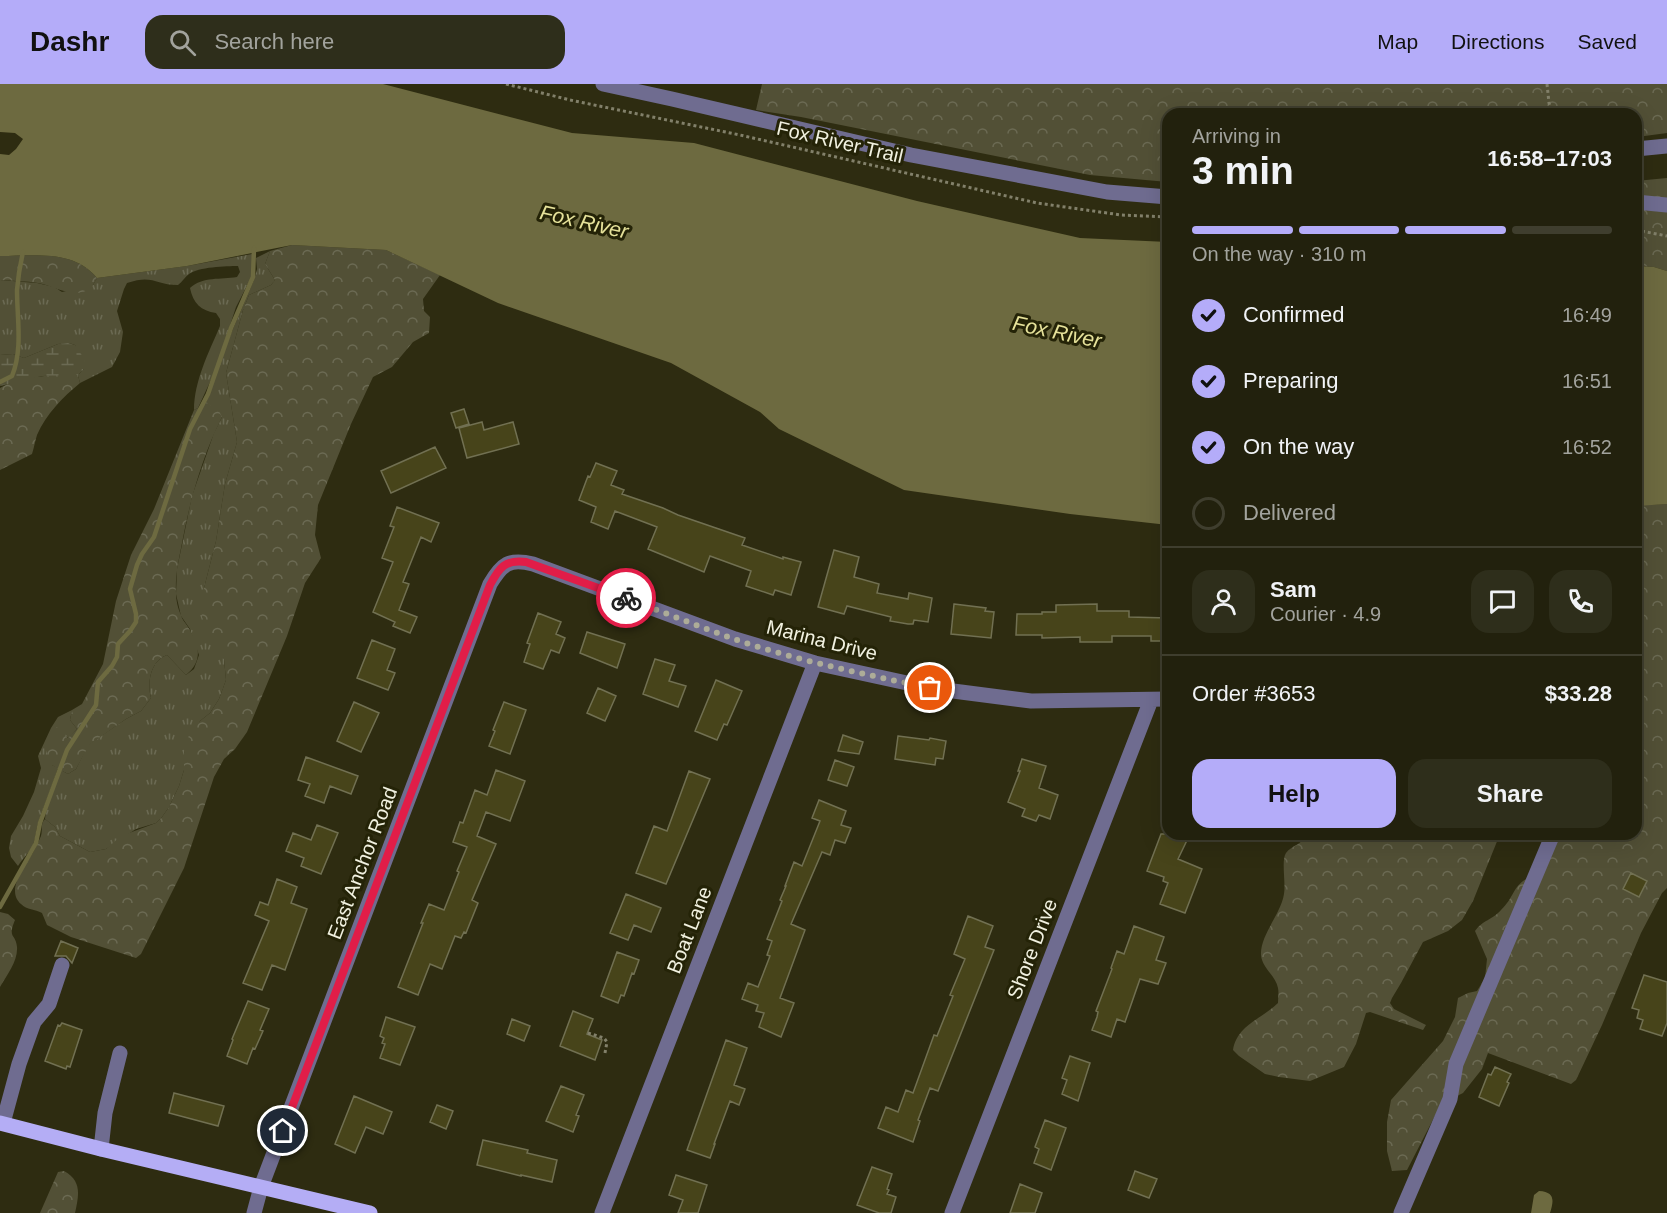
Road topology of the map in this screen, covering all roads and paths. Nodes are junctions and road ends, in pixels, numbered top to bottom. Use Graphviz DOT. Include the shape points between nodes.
graph roads {
  1 [pos="506,84"];
  2 [pos="603,84"];
  3 [pos="1547,84"];
  4 [pos="1551,108"];
  5 [pos="1667,146"];
  6 [pos="1642,148"];
  7 [pos="1162,197"];
  8 [pos="1642,203"];
  9 [pos="1667,205"];
  10 [pos="1162,217"];
  11 [pos="1642,231"];
  12 [pos="1667,236"];
  13 [pos="513,561"];
  14 [pos="815,663"];
  15 [pos="1162,699"];
  16 [pos="1151,700"];
  17 [pos="1550,840"];
  18 [pos="62,965"];
  19 [pos="588,1033"];
  20 [pos="120,1053"];
  21 [pos="605,1053"];
  22 [pos="1,1123"];
  23 [pos="101,1149"];
  24 [pos="261,1187"];
  25 [pos="254,1213"];
  26 [pos="370,1213"];
  27 [pos="602,1213"];
  28 [pos="952,1213"];
  29 [pos="1401,1213"];
  1 -- 10 [label="path, Fox River Trail" via="1037,203"];
  2 -- 7 [label="street" via="946,162 1107,192"];
  3 -- 4 [label="path"];
  5 -- 6 [label="street"];
  8 -- 9 [label="street"];
  11 -- 12 [label="path"];
  13 -- 14 [label="street, Marina Drive" via="538,566 735,639"];
  13 -- 24 [label="street, East Anchor Road" via="502,567 490,585"];
  14 -- 16 [label="street, Marina Drive" via="930,688 1031,701"];
  14 -- 27 [label="street, Boat Lane"];
  15 -- 16 [label="street, Marina Drive"];
  16 -- 28 [label="street, Shore Drive"];
  17 -- 29 [label="street" via="1456,1064 1450,1099"];
  18 -- 22 [label="street" via="49,1004 34,1022"];
  19 -- 21 [label="path" via="608,1042"];
  20 -- 23 [label="street" via="105,1113"];
  22 -- 23 [label="main road"];
  23 -- 24 [label="main road"];
  24 -- 25 [label="street, East Anchor Road"];
  24 -- 26 [label="main road"];
}
